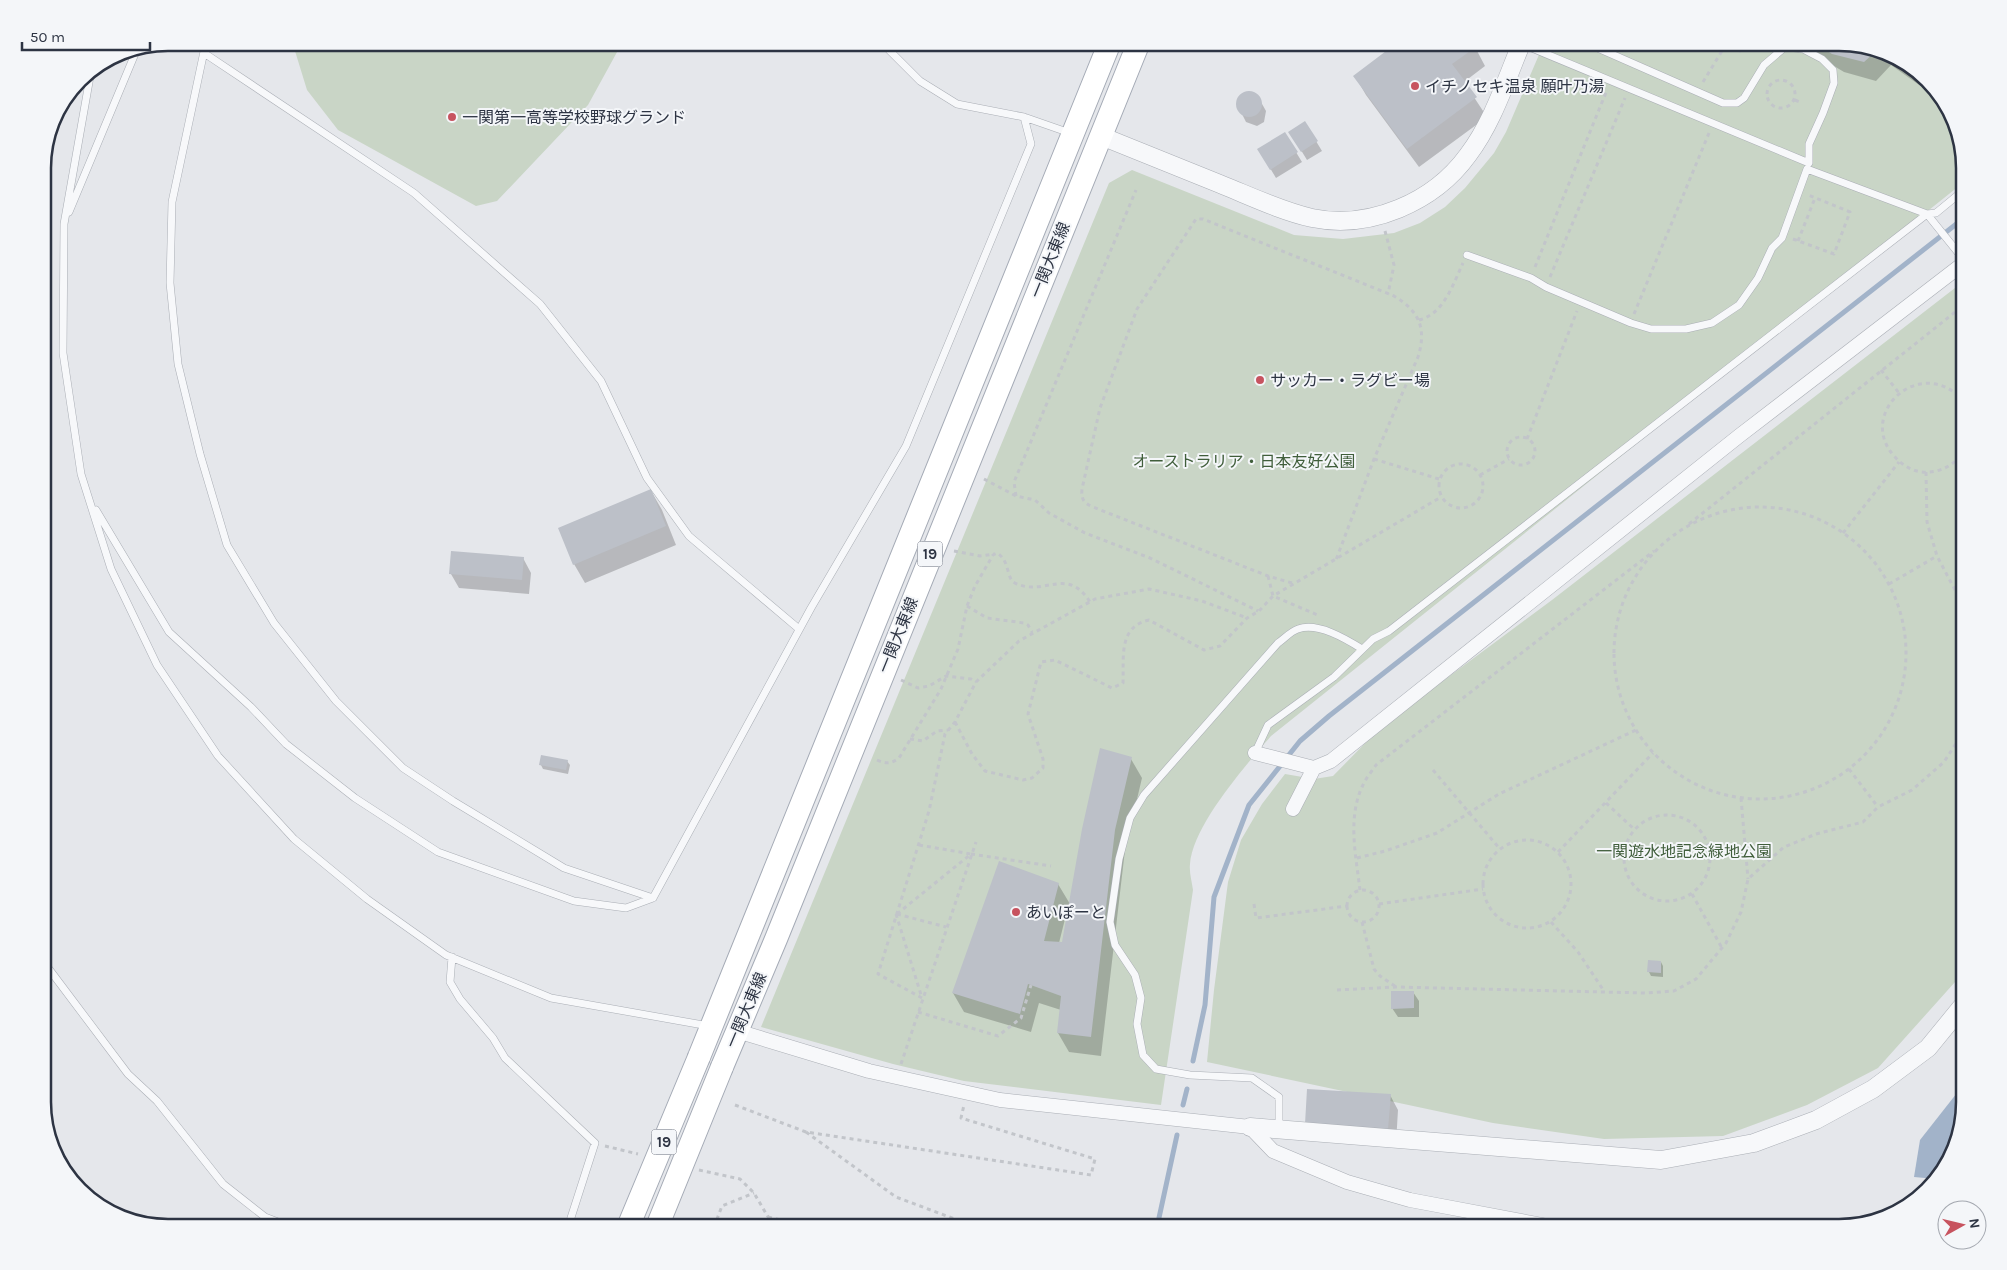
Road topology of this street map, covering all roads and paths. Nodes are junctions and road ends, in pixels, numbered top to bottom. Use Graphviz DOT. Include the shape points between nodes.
graph roads {
  1 [pos="890,51"];
  2 [pos="1106,51"];
  3 [pos="1135,51"];
  4 [pos="1518,51"];
  5 [pos="1541,51"];
  6 [pos="1605,51"];
  7 [pos="1722,51"];
  8 [pos="1780,51"];
  9 [pos="1806,51"];
  10 [pos="204,53"];
  11 [pos="134,56"];
  12 [pos="1696,80"];
  13 [pos="89,82"];
  14 [pos="1607,90"];
  15 [pos="1625,98"];
  16 [pos="1795,100"];
  17 [pos="1802,103"];
  18 [pos="1024,117"];
  19 [pos="1709,132"];
  20 [pos="1074,134"];
  21 [pos="1101,136"];
  22 [pos="1136,190"];
  23 [pos="1798,191"];
  24 [pos="1956,196"];
  25 [pos="1815,198"];
  26 [pos="1927,214"];
  27 [pos="64,224"];
  28 [pos="1385,230"];
  29 [pos="1782,236"];
  30 [pos="1798,241"];
  31 [pos="1956,250"];
  32 [pos="1467,255"];
  33 [pos="1956,268"];
  34 [pos="1531,278"];
  35 [pos="1546,287"];
  36 [pos="1388,294"];
  37 [pos="1581,301"];
  38 [pos="1956,311"];
  39 [pos="1419,320"];
  40 [pos="1631,323"];
  41 [pos="1881,370"];
  42 [pos="1899,393"];
  43 [pos="1956,393"];
  44 [pos="1527,439"];
  45 [pos="1374,459"];
  46 [pos="1509,459"];
  47 [pos="1956,460"];
  48 [pos="1899,462"];
  49 [pos="1926,472"];
  50 [pos="1480,475"];
  51 [pos="984,479"];
  52 [pos="1439,480"];
  53 [pos="1016,496"];
  54 [pos="1441,497"];
  55 [pos="89,499"];
  56 [pos="1684,528"];
  57 [pos="1843,533"];
  58 [pos="954,551"];
  59 [pos="997,553"];
  60 [pos="1937,556"];
  61 [pos="1336,560"];
  62 [pos="1268,576"];
  63 [pos="1292,583"];
  64 [pos="1889,584"];
  65 [pos="1956,592"];
  66 [pos="1273,596"];
  67 [pos="1090,602"];
  68 [pos="968,606"];
  69 [pos="1259,611"];
  70 [pos="1247,618"];
  71 [pos="1328,619"];
  72 [pos="799,628"];
  73 [pos="1032,632"];
  74 [pos="1362,649"];
  75 [pos="946,676"];
  76 [pos="901,680"];
  77 [pos="976,682"];
  78 [pos="955,722"];
  79 [pos="948,730"];
  80 [pos="1636,730"];
  81 [pos="910,739"];
  82 [pos="1956,743"];
  83 [pos="1255,753"];
  84 [pos="1653,753"];
  85 [pos="877,760"];
  86 [pos="1314,768"];
  87 [pos="1433,770"];
  88 [pos="1849,770"];
  89 [pos="1741,798"];
  90 [pos="1606,803"];
  91 [pos="1878,808"];
  92 [pos="1292,809"];
  93 [pos="1469,813"];
  94 [pos="1634,829"];
  95 [pos="976,842"];
  96 [pos="919,845"];
  97 [pos="1500,849"];
  98 [pos="1558,852"];
  99 [pos="971,854"];
  100 [pos="1357,858"];
  101 [pos="1050,866"];
  102 [pos="1748,879"];
  103 [pos="1483,888"];
  104 [pos="1360,890"];
  105 [pos="1692,894"];
  106 [pos="653,898"];
  107 [pos="1254,904"];
  108 [pos="1378,904"];
  109 [pos="1347,906"];
  110 [pos="896,914"];
  111 [pos="1362,922"];
  112 [pos="1551,922"];
  113 [pos="946,927"];
  114 [pos="1722,948"];
  115 [pos="452,957"];
  116 [pos="51,972"];
  117 [pos="1031,986"];
  118 [pos="1396,987"];
  119 [pos="1337,990"];
  120 [pos="1604,992"];
  121 [pos="922,998"];
  122 [pos="918,1012"];
  123 [pos="1956,1014"];
  124 [pos="712,1026"];
  125 [pos="737,1031"];
  126 [pos="896,1077"];
  127 [pos="966,1092"];
  128 [pos="735,1105"];
  129 [pos="1250,1127"];
  130 [pos="1279,1131"];
  131 [pos="806,1132"];
  132 [pos="768,1217"];
  133 [pos="270,1219"];
  134 [pos="571,1219"];
  135 [pos="632,1219"];
  136 [pos="661,1219"];
  137 [pos="717,1219"];
  138 [pos="776,1219"];
  139 [pos="953,1219"];
  140 [pos="1507,1219"];
  1 -- 18 [label="lane" via="920,81 958,104"];
  2 -- 20 [label="main road, 一関大東線 / 19"];
  3 -- 21 [label="main road, 一関大東線 / 19"];
  4 -- 21 [label="street" via="1486,125 1468,155 1439,186 1398,211 1373,217 1346,220 1313,218"];
  5 -- 9 [label="lane" via="1809,163 1808,144 1834,83 1833,70 1822,59"];
  6 -- 8 [label="lane" via="1723,103 1738,103 1744,98 1764,65"];
  7 -- 12 [label="path" via="1704,82"];
  10 -- 72 [label="lane" via="414,194 540,304 602,381 647,478 689,536"];
  10 -- 106 [label="lane" via="172,202 170,283 178,364 227,545 274,623 336,701 403,768 564,868"];
  11 -- 27 [label="lane"];
  13 -- 27 [label="lane"];
  14 -- 34 [label="path"];
  15 -- 35 [label="path"];
  16 -- 16 [label="path" via="1786,108 1776,108 1769,102 1768,89 1779,80 1788,82 1794,89"];
  16 -- 17 [label="path"];
  18 -- 20 [label="lane"];
  18 -- 72 [label="lane" via="1031,144 906,446"];
  19 -- 40 [label="path"];
  20 -- 124 [label="main road, 一関大東線 / 19"];
  21 -- 125 [label="main road, 一関大東線 / 19"];
  22 -- 53 [label="path" via="1014,482"];
  23 -- 25 [label="path"];
  23 -- 26 [label="lane" via="1806,169"];
  23 -- 29 [label="lane"];
  24 -- 26 [label="lane" via="1936,212"];
  25 -- 30 [label="path"];
  25 -- 30 [label="path" via="1850,212 1834,254"];
  26 -- 31 [label="lane"];
  26 -- 74 [label="lane"];
  27 -- 55 [label="lane" via="62,353 81,474"];
  28 -- 36 [label="path" via="1394,265"];
  29 -- 30 [label="path"];
  29 -- 40 [label="lane" via="1738,305 1712,323 1686,329 1651,330"];
  32 -- 34 [label="lane"];
  32 -- 39 [label="path" via="1446,299 1428,318"];
  33 -- 86 [label="street" via="1739,436 1331,761"];
  34 -- 35 [label="lane"];
  35 -- 37 [label="lane"];
  36 -- 39 [label="path" via="1409,305"];
  36 -- 62 [label="path" via="1203,219 1196,219 1137,309 1100,408 1081,498 1093,507"];
  37 -- 40 [label="lane"];
  37 -- 44 [label="path"];
  38 -- 41 [label="path"];
  39 -- 45 [label="path" via="1422,345"];
  41 -- 42 [label="path"];
  41 -- 56 [label="path"];
  42 -- 43 [label="path" via="1921,383 1945,386"];
  42 -- 48 [label="path" via="1884,414 1883,428 1884,440"];
  44 -- 46 [label="path" via="1517,438 1509,444"];
  44 -- 46 [label="path" via="1534,447 1533,458 1524,465"];
  45 -- 52 [label="path"];
  45 -- 61 [label="path"];
  46 -- 50 [label="path"];
  47 -- 49 [label="path" via="1938,471"];
  48 -- 49 [label="path"];
  48 -- 57 [label="path"];
  49 -- 60 [label="path" via="1927,522"];
  50 -- 52 [label="path" via="1467,464 1458,464 1450,466"];
  50 -- 54 [label="path" via="1482,492 1471,506 1454,508"];
  51 -- 53 [label="path"];
  52 -- 54 [label="path"];
  53 -- 69 [label="path" via="1035,500 1085,533 1150,558"];
  54 -- 61 [label="path"];
  55 -- 106 [label="lane" via="169,632 251,707 286,744 355,798 438,852 574,901 626,908"];
  55 -- 115 [label="lane" via="111,569 157,665 218,756 294,839 367,899"];
  56 -- 57 [label="path" via="1736,508 1764,507 1792,510 1819,519"];
  56 -- 80 [label="path" via="1658,548 1637,574 1623,604 1615,636 1615,668 1622,701"];
  56 -- 100 [label="path" via="1376,764 1363,785 1357,805 1354,827"];
  57 -- 64 [label="path" via="1861,548"];
  58 -- 59 [label="path" via="980,556"];
  59 -- 67 [label="path" via="1002,556 1011,580 1016,584 1039,588 1069,584"];
  59 -- 68 [label="path" via="989,560"];
  60 -- 64 [label="path"];
  60 -- 65 [label="path"];
  61 -- 63 [label="path"];
  62 -- 63 [label="path"];
  62 -- 66 [label="path"];
  63 -- 66 [label="path"];
  64 -- 88 [label="path" via="1904,633 1906,659 1903,684 1883,732"];
  66 -- 69 [label="path"];
  66 -- 71 [label="path"];
  67 -- 70 [label="path" via="1149,589 1202,601"];
  67 -- 73 [label="path"];
  68 -- 73 [label="path" via="987,618 1024,623"];
  68 -- 75 [label="path" via="958,649"];
  69 -- 70 [label="path"];
  70 -- 78 [label="path" via="1220,646 1204,650 1149,620 1138,622 1125,639 1123,683 1112,688 1055,660 1040,662 1028,714 1043,768 1032,778 1023,780 985,771"];
  72 -- 106 [label="lane"];
  73 -- 77 [label="path"];
  74 -- 83 [label="lane" via="1334,677 1268,725"];
  74 -- 130 [label="lane" via="1336,634 1318,629 1298,629 1278,643 1144,795 1130,818 1119,859 1110,922 1115,945 1135,975 1141,998 1137,1024 1142,1055 1156,1069 1190,1075 1252,1078 1279,1097"];
  75 -- 76 [label="path" via="918,688"];
  75 -- 77 [label="path"];
  75 -- 81 [label="path"];
  77 -- 78 [label="path"];
  78 -- 79 [label="path"];
  79 -- 81 [label="path" via="937,731 923,741"];
  79 -- 96 [label="path"];
  80 -- 84 [label="path"];
  80 -- 93 [label="path" via="1499,794"];
  81 -- 85 [label="path" via="899,758 892,763"];
  82 -- 91 [label="path" via="1944,762 1912,790"];
  83 -- 86 [label="street"];
  84 -- 89 [label="path" via="1686,779 1708,790"];
  84 -- 90 [label="path"];
  86 -- 92 [label="street"];
  87 -- 93 [label="path"];
  88 -- 89 [label="path" via="1816,789 1779,798"];
  88 -- 91 [label="path"];
  89 -- 102 [label="path"];
  90 -- 94 [label="path"];
  90 -- 98 [label="path"];
  91 -- 102 [label="path" via="1863,822 1816,834 1784,847"];
  93 -- 97 [label="path"];
  93 -- 100 [label="path" via="1437,833"];
  95 -- 99 [label="path"];
  96 -- 99 [label="path"];
  96 -- 110 [label="path"];
  97 -- 98 [label="path" via="1523,840 1548,845"];
  97 -- 103 [label="path" via="1486,866"];
  98 -- 112 [label="path" via="1567,865 1570,897 1563,911"];
  99 -- 101 [label="path"];
  99 -- 110 [label="path"];
  99 -- 113 [label="path"];
  100 -- 104 [label="path"];
  102 -- 114 [label="path" via="1741,912"];
  103 -- 108 [label="path"];
  103 -- 112 [label="path" via="1492,913 1502,922 1527,929"];
  104 -- 108 [label="path" via="1374,895"];
  104 -- 109 [label="path" via="1352,894"];
  105 -- 105 [label="path" via="1673,901 1660,901 1636,888 1624,863 1625,848 1641,823 1654,816 1669,814 1696,825 1706,837 1710,865 1706,878"];
  105 -- 114 [label="path"];
  107 -- 109 [label="path" via="1256,918"];
  108 -- 111 [label="path" via="1375,917"];
  109 -- 111 [label="path" via="1351,917"];
  110 -- 113 [label="path"];
  110 -- 121 [label="path"];
  110 -- 121 [label="path" via="878,974"];
  111 -- 118 [label="path" via="1374,969"];
  112 -- 120 [label="path" via="1578,952"];
  113 -- 121 [label="path"];
  114 -- 120 [label="path" via="1696,979 1674,991"];
  115 -- 124 [label="lane" via="551,998"];
  115 -- 134 [label="lane" via="450,982 460,1000 493,1038 505,1058 595,1143"];
  116 -- 133 [label="lane" via="128,1074 157,1101 223,1184"];
  117 -- 122 [label="path" via="1021,1018 998,1036"];
  118 -- 119 [label="path"];
  118 -- 120 [label="path"];
  121 -- 122 [label="path"];
  122 -- 126 [label="path"];
  123 -- 130 [label="street" via="1928,1048 1873,1089 1816,1120 1754,1143 1661,1160"];
  124 -- 135 [label="main road, 一関大東線 / 19, bridge"];
  125 -- 126 [label="street"];
  125 -- 136 [label="main road, 一関大東線 / 19, bridge"];
  126 -- 127 [label="street"];
  127 -- 129 [label="street" via="1000,1100"];
  127 -- 131 [label="path" via="961,1118 1094,1159 1091,1175"];
  128 -- 131 [label="path"];
  129 -- 130 [label="street"];
  129 -- 140 [label="street" via="1273,1151 1347,1182 1410,1200"];
  131 -- 139 [label="path" via="896,1197"];
  132 -- 137 [label="path" via="754,1193 722,1206"];
  132 -- 138 [label="path"];
}
